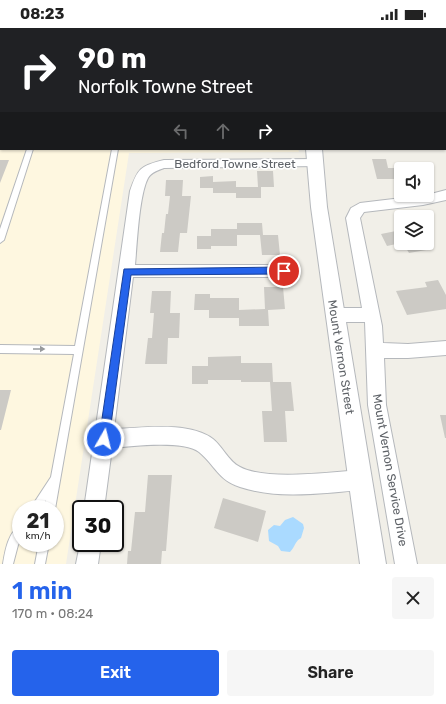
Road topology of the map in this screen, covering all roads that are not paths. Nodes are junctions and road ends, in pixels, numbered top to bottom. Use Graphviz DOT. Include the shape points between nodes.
graph roads {
  1 [pos="30,150"];
  2 [pos="115,150"];
  3 [pos="315,156"];
  4 [pos="446,195"];
  5 [pos="0,240"];
  6 [pos="127,271"];
  7 [pos="284,271"];
  8 [pos="334,315"];
  9 [pos="372,315"];
  10 [pos="446,348"];
  11 [pos="0,349"];
  12 [pos="78,350"];
  13 [pos="375,350"];
  14 [pos="104,439"];
  15 [pos="55,477"];
  16 [pos="361,480"];
  17 [pos="41,500"];
  18 [pos="51,500"];
  19 [pos="95,500"];
  20 [pos="12,547"];
  21 [pos="42,552"];
  22 [pos="89,552"];
  23 [pos="8,564"];
  24 [pos="40,564"];
  25 [pos="87,564"];
  26 [pos="373,564"];
  27 [pos="406,564"];
  1 -- 5 [label="lane"];
  2 -- 12 [label="lane"];
  3 -- 6 [label="street, Bedford Towne Street" via="153,167 143,174 138,185"];
  3 -- 8 [label="street, Mount Vernon Street" via="319,207"];
  4 -- 9 [label="street, Mount Vernon Service Drive" via="365,207 356,211 353,218"];
  6 -- 7 [label="street"];
  6 -- 14 [label="street"];
  8 -- 9 [label="street"];
  8 -- 16 [label="street, Mount Vernon Street"];
  9 -- 13 [label="street, Mount Vernon Service Drive"];
  10 -- 13 [label="street"];
  11 -- 12 [label="lane, one-way"];
  12 -- 15 [label="lane"];
  13 -- 27 [label="street, Mount Vernon Service Drive" via="376,405"];
  14 -- 16 [label="street" via="180,436 196,440 212,451 223,466 238,476 267,482 297,484"];
  14 -- 19 [label="street"];
  15 -- 17 [label="lane"];
  15 -- 18 [label="lane"];
  16 -- 26 [label="street, Mount Vernon Street"];
  20 -- 23 [label="lane"];
  21 -- 24 [label="lane"];
  22 -- 25 [label="street"];
}
